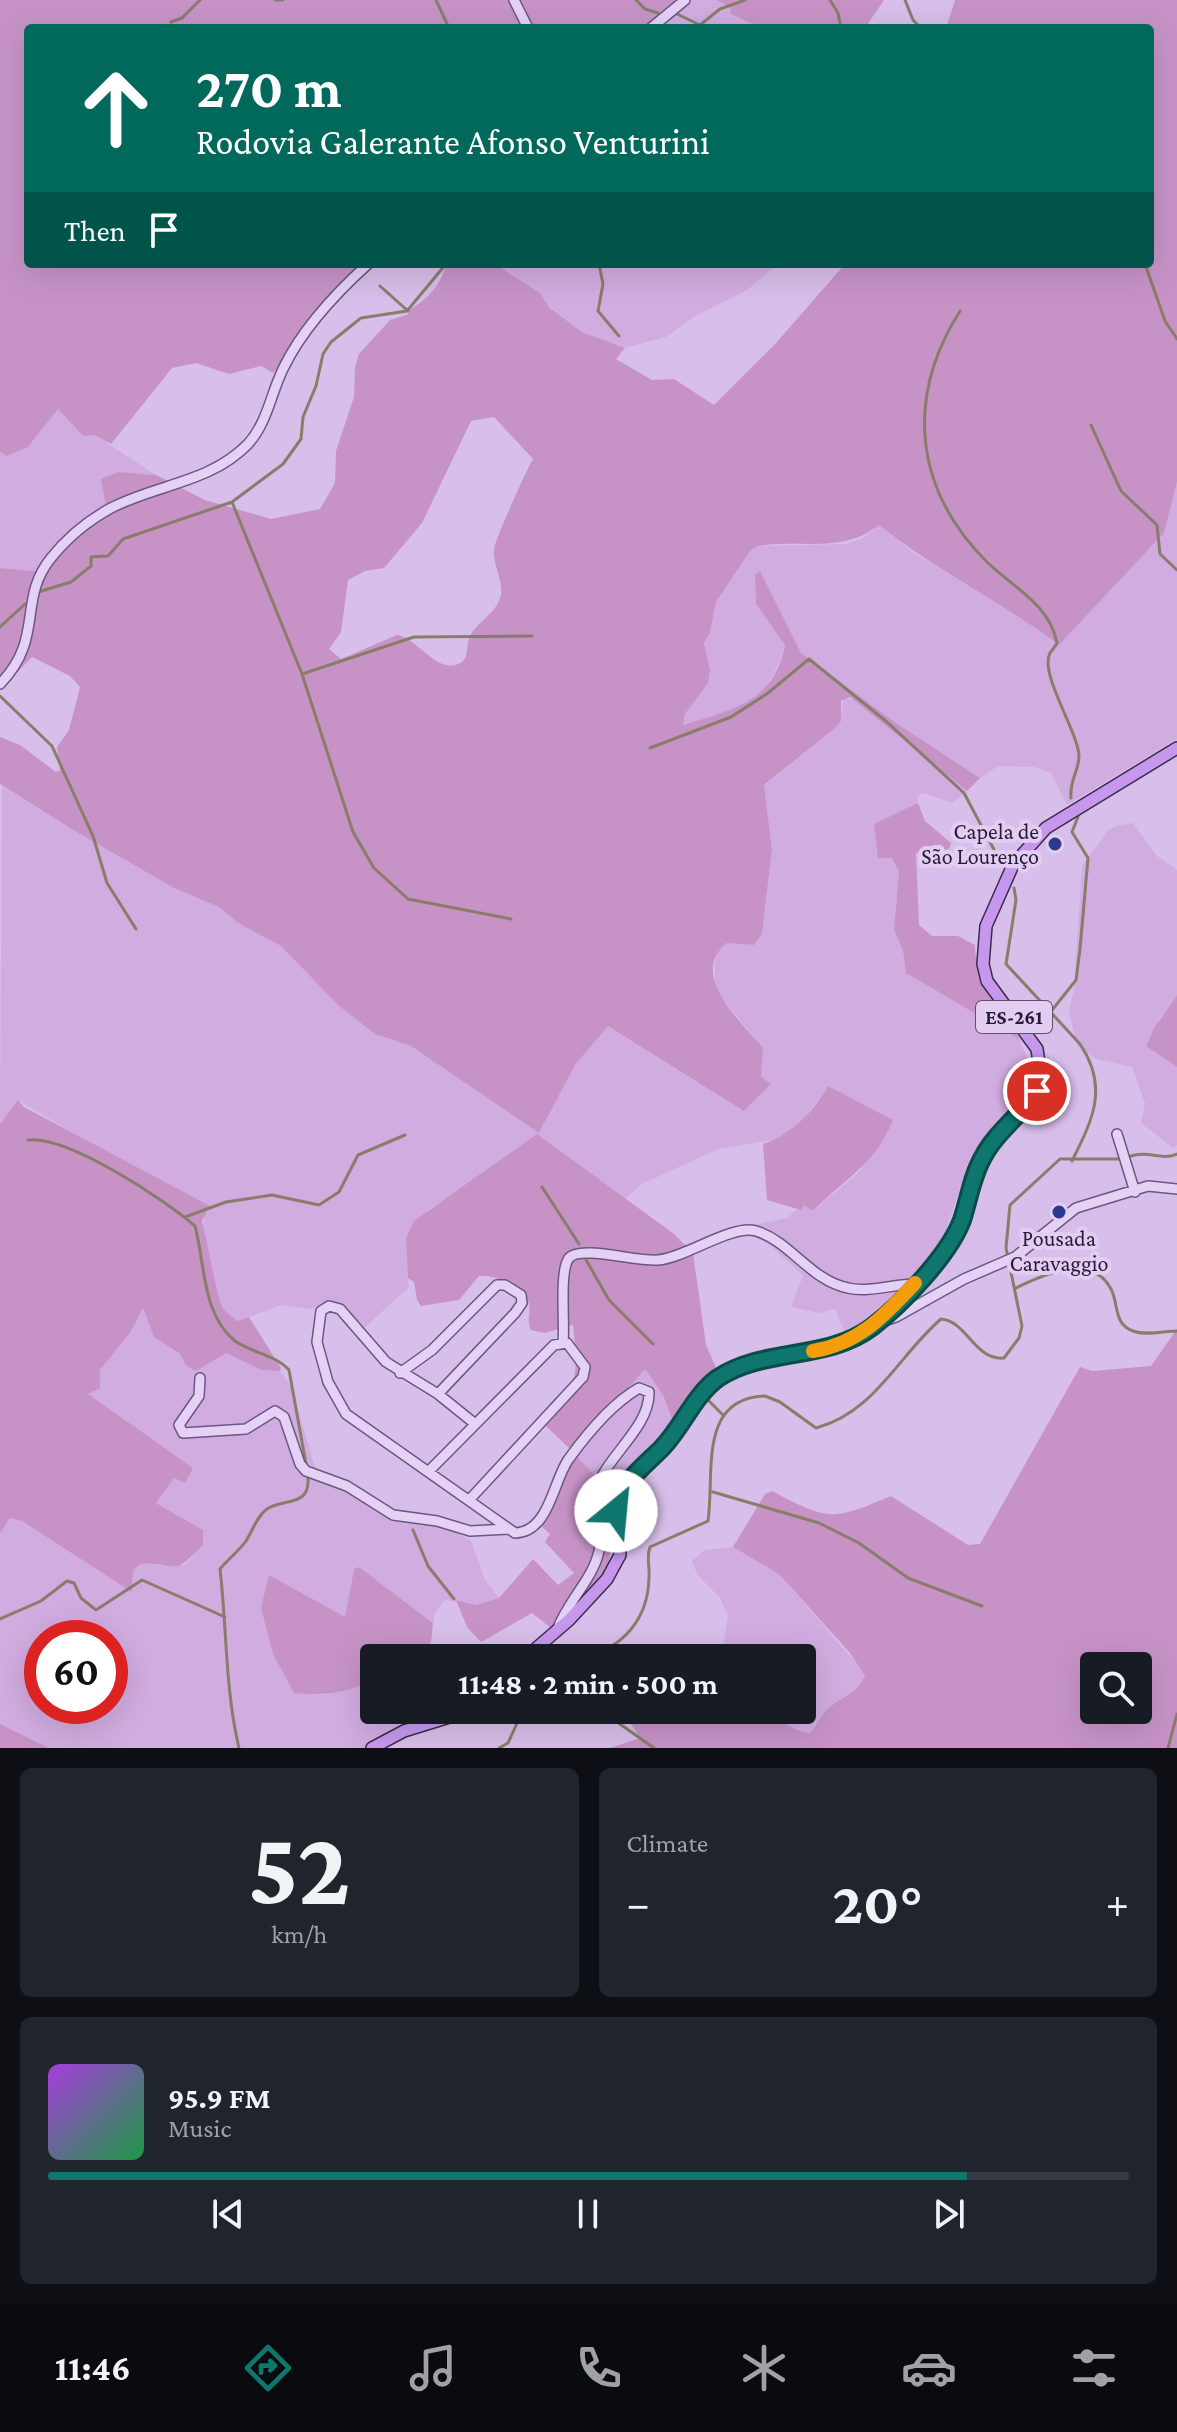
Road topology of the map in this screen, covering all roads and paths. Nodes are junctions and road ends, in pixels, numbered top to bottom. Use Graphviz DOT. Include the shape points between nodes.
graph roads {
  1 [pos="514,0"];
  2 [pos="685,0"];
  3 [pos="526,24"];
  4 [pos="656,24"];
  5 [pos="364,268"];
  6 [pos="0,684"];
  7 [pos="1177,748"];
  8 [pos="1117,1134"];
  9 [pos="1177,1189"];
  10 [pos="1135,1192"];
  11 [pos="915,1284"];
  12 [pos="876,1324"];
  13 [pos="563,1342"];
  14 [pos="400,1373"];
  15 [pos="200,1378"];
  16 [pos="438,1394"];
  17 [pos="474,1423"];
  18 [pos="429,1471"];
  19 [pos="471,1498"];
  20 [pos="509,1529"];
  21 [pos="557,1631"];
  22 [pos="542,1644"];
  23 [pos="427,1724"];
  24 [pos="372,1748"];
  1 -- 3 [label="street"];
  2 -- 4 [label="street"];
  5 -- 6 [label="street" via="334,295 284,366 265,417 247,444 190,482 112,508 50,558 35,585 25,652"];
  7 -- 11 [label="main road, ES-261" via="1046,828 1013,865 986,926 983,964 987,981 1037,1049 1041,1076 1028,1106 983,1155 954,1237"];
  8 -- 10 [label="street"];
  9 -- 10 [label="street" via="1157,1184"];
  10 -- 12 [label="street" via="1076,1208 1015,1257"];
  11 -- 12 [label="main road, ES-261"];
  11 -- 13 [label="street" via="851,1289 834,1284 763,1234 745,1229 667,1259 622,1260 582,1251 564,1267"];
  12 -- 21 [label="main road, ES-261" via="829,1349 744,1364 705,1389 678,1431 620,1495 616,1511 621,1543 615,1566"];
  13 -- 17 [label="street"];
  13 -- 19 [label="street" via="585,1367 583,1377"];
  14 -- 16 [label="street"];
  14 -- 16 [label="street" via="432,1350 497,1285 521,1295 515,1313"];
  14 -- 18 [label="street" via="343,1312 325,1307 317,1342 342,1408"];
  15 -- 20 [label="street" via="199,1396 179,1425 183,1433 246,1429 278,1411 306,1471 347,1486 393,1515 470,1531"];
  16 -- 17 [label="street"];
  17 -- 18 [label="street"];
  18 -- 19 [label="street"];
  19 -- 20 [label="street"];
  20 -- 21 [label="street" via="524,1532 534,1526 570,1457 631,1393 646,1389 648,1401 637,1426 593,1500 600,1548 595,1566"];
  21 -- 22 [label="main road, ES-261"];
  23 -- 24 [label="main road"];
}
